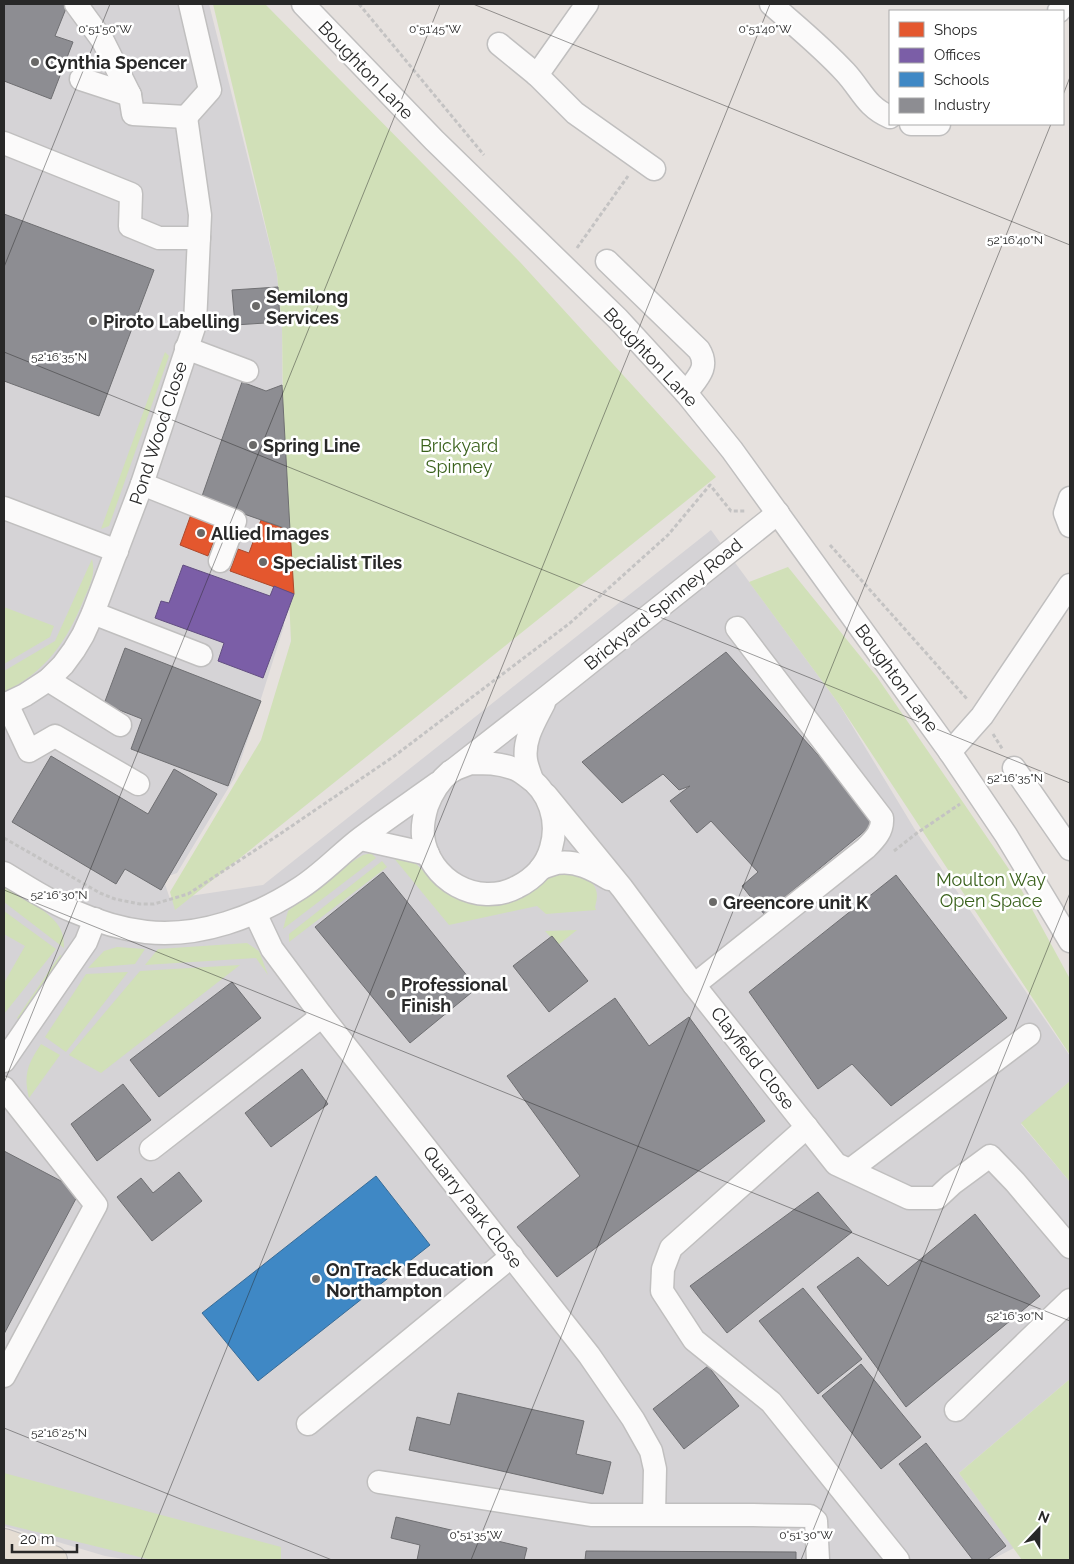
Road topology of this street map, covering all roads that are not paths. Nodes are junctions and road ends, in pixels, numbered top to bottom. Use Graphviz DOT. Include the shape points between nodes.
graph roads {
  1 [pos="76,4"];
  2 [pos="190,4"];
  3 [pos="587,4"];
  4 [pos="771,4"];
  5 [pos="312,7"];
  6 [pos="499,44"];
  7 [pos="537,75"];
  8 [pos="81,79"];
  9 [pos="130,95"];
  10 [pos="186,117"];
  11 [pos="889,117"];
  12 [pos="4,143"];
  13 [pos="647,164"];
  14 [pos="199,238"];
  15 [pos="607,261"];
  16 [pos="186,348"];
  17 [pos="247,371"];
  18 [pos="686,393"];
  19 [pos="142,484"];
  20 [pos="1070,498"];
  21 [pos="4,508"];
  22 [pos="778,513"];
  23 [pos="1070,526"];
  24 [pos="117,551"];
  25 [pos="220,561"];
  26 [pos="1070,585"];
  27 [pos="93,613"];
  28 [pos="737,628"];
  29 [pos="201,654"];
  30 [pos="48,680"];
  31 [pos="548,696"];
  32 [pos="5,704"];
  33 [pos="120,726"];
  34 [pos="950,752"];
  35 [pos="1014,768"];
  36 [pos="445,777"];
  37 [pos="138,784"];
  38 [pos="539,787"];
  39 [pos="361,838"];
  40 [pos="1070,849"];
  41 [pos="428,854"];
  42 [pos="541,868"];
  43 [pos="4,872"];
  44 [pos="622,888"];
  45 [pos="255,913"];
  46 [pos="95,920"];
  47 [pos="1070,941"];
  48 [pos="694,985"];
  49 [pos="322,1016"];
  50 [pos="1029,1034"];
  51 [pos="4,1061"];
  52 [pos="4,1088"];
  53 [pos="807,1127"];
  54 [pos="151,1149"];
  55 [pos="850,1170"];
  56 [pos="1070,1247"];
  57 [pos="512,1256"];
  58 [pos="1070,1300"];
  59 [pos="4,1376"];
  60 [pos="956,1410"];
  61 [pos="308,1424"];
  62 [pos="379,1482"];
  63 [pos="654,1514"];
  64 [pos="4,1543"];
  65 [pos="4,1557"];
  66 [pos="24,1560"];
  67 [pos="53,1560"];
  68 [pos="818,1560"];
  69 [pos="898,1560"];
  1 -- 9 [label="street" via="103,41"];
  2 -- 10 [label="street" via="210,90"];
  3 -- 7 [label="street"];
  4 -- 11 [label="street" via="846,73 864,98"];
  5 -- 18 [label="street, Boughton Lane" via="434,140 618,319"];
  6 -- 7 [label="street"];
  7 -- 13 [label="street" via="575,113"];
  8 -- 9 [label="street"];
  9 -- 10 [label="street" via="133,114"];
  10 -- 14 [label="street, Pond Wood Close" via="200,215"];
  12 -- 14 [label="street" via="131,194 130,226 160,238"];
  14 -- 16 [label="street, Pond Wood Close" via="194,324"];
  15 -- 18 [label="street" via="699,350 703,369"];
  16 -- 17 [label="street"];
  16 -- 19 [label="street, Pond Wood Close"];
  18 -- 22 [label="street, Boughton Lane"];
  19 -- 24 [label="street, Pond Wood Close"];
  19 -- 25 [label="street" via="235,521"];
  20 -- 23 [label="street" via="1064,513"];
  21 -- 24 [label="street"];
  22 -- 31 [label="street, Brickyard Spinney Road"];
  22 -- 34 [label="street, Boughton Lane"];
  24 -- 27 [label="street, Pond Wood Close"];
  26 -- 34 [label="street" via="982,716"];
  27 -- 29 [label="street"];
  27 -- 30 [label="street, Pond Wood Close" via="74,650"];
  28 -- 48 [label="street" via="882,818 882,826 866,848"];
  30 -- 32 [label="street, Pond Wood Close"];
  30 -- 33 [label="street"];
  31 -- 36 [label="street, Brickyard Spinney Road"];
  31 -- 38 [label="street, Brickyard Spinney Road" via="527,741 526,760"];
  32 -- 37 [label="street" via="29,751 55,736"];
  34 -- 47 [label="street, Boughton Lane" via="1006,835"];
  35 -- 40 [label="street"];
  36 -- 38 [label="street" via="471,763 493,763 514,768"];
  36 -- 39 [label="street, Brickyard Spinney Road"];
  36 -- 41 [label="street" via="429,800 424,818 423,836"];
  38 -- 42 [label="street" via="552,810 554,825 554,840"];
  38 -- 44 [label="street, Clayfield Close"];
  39 -- 41 [label="street"];
  39 -- 45 [label="street, Brickyard Spinney Road" via="302,887"];
  41 -- 42 [label="street" via="438,871 453,884 471,892 490,895 510,891 527,882"];
  42 -- 44 [label="street, Clayfield Close" via="557,863 590,867"];
  43 -- 46 [label="street, Brickyard Spinney Road" via="64,907"];
  44 -- 48 [label="street, Clayfield Close"];
  45 -- 46 [label="street, Brickyard Spinney Road" via="201,929 173,932 146,932"];
  45 -- 49 [label="street, Quarry Park Close" via="272,949"];
  46 -- 51 [label="street" via="86,942"];
  48 -- 53 [label="street, Clayfield Close"];
  49 -- 54 [label="street"];
  49 -- 57 [label="street, Quarry Park Close"];
  50 -- 55 [label="street"];
  52 -- 59 [label="street" via="96,1205"];
  53 -- 55 [label="street, Clayfield Close" via="836,1164"];
  53 -- 69 [label="street" via="671,1248 663,1269 662,1291 694,1340 771,1402"];
  55 -- 56 [label="street, Clayfield Close" via="909,1198 937,1198 990,1156"];
  57 -- 61 [label="street"];
  57 -- 63 [label="street, Quarry Park Close" via="589,1355 651,1451 655,1469"];
  58 -- 60 [label="street"];
  62 -- 63 [label="street" via="591,1515"];
  63 -- 68 [label="street" via="810,1516 816,1521"];
  64 -- 67 [label="main road"];
  65 -- 66 [label="main road"];
}
